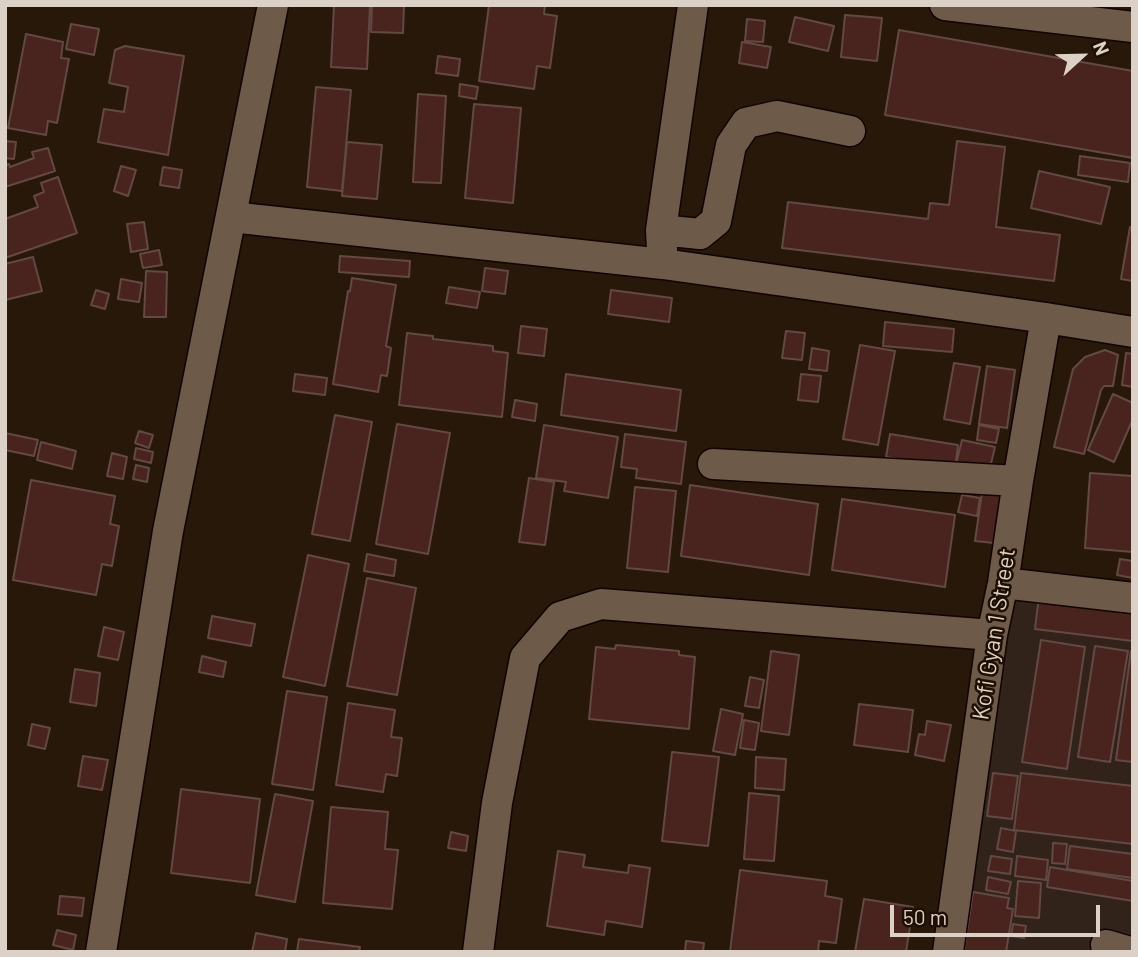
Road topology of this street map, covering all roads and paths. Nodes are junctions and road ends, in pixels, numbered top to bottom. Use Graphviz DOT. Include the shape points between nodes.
graph roads {
  1 [pos="273,5"];
  2 [pos="693,5"];
  3 [pos="946,5"];
  4 [pos="1008,9"];
  5 [pos="1133,27"];
  6 [pos="850,131"];
  7 [pos="231,218"];
  8 [pos="661,230"];
  9 [pos="663,264"];
  10 [pos="1046,318"];
  11 [pos="1133,332"];
  12 [pos="713,464"];
  13 [pos="1018,481"];
  14 [pos="1003,583"];
  15 [pos="1133,598"];
  16 [pos="992,635"];
  17 [pos="101,952"];
  18 [pos="478,952"];
  19 [pos="948,952"];
  1 -- 7 [label="street"];
  2 -- 8 [label="street"];
  3 -- 4 [label="street"];
  4 -- 5 [label="street"];
  6 -- 8 [label="street" via="777,116 746,123 731,145 716,222 700,234"];
  7 -- 9 [label="street"];
  7 -- 17 [label="street" via="168,531"];
  8 -- 9 [label="street"];
  9 -- 10 [label="street"];
  10 -- 11 [label="street"];
  10 -- 13 [label="street, Kofi Gyan 1 Street"];
  12 -- 13 [label="street"];
  13 -- 14 [label="street, Kofi Gyan 1 Street"];
  14 -- 15 [label="street"];
  14 -- 16 [label="street, Kofi Gyan 1 Street"];
  16 -- 18 [label="street" via="601,604 560,617 525,658 496,803"];
  16 -- 19 [label="street, Kofi Gyan 1 Street"];
}
